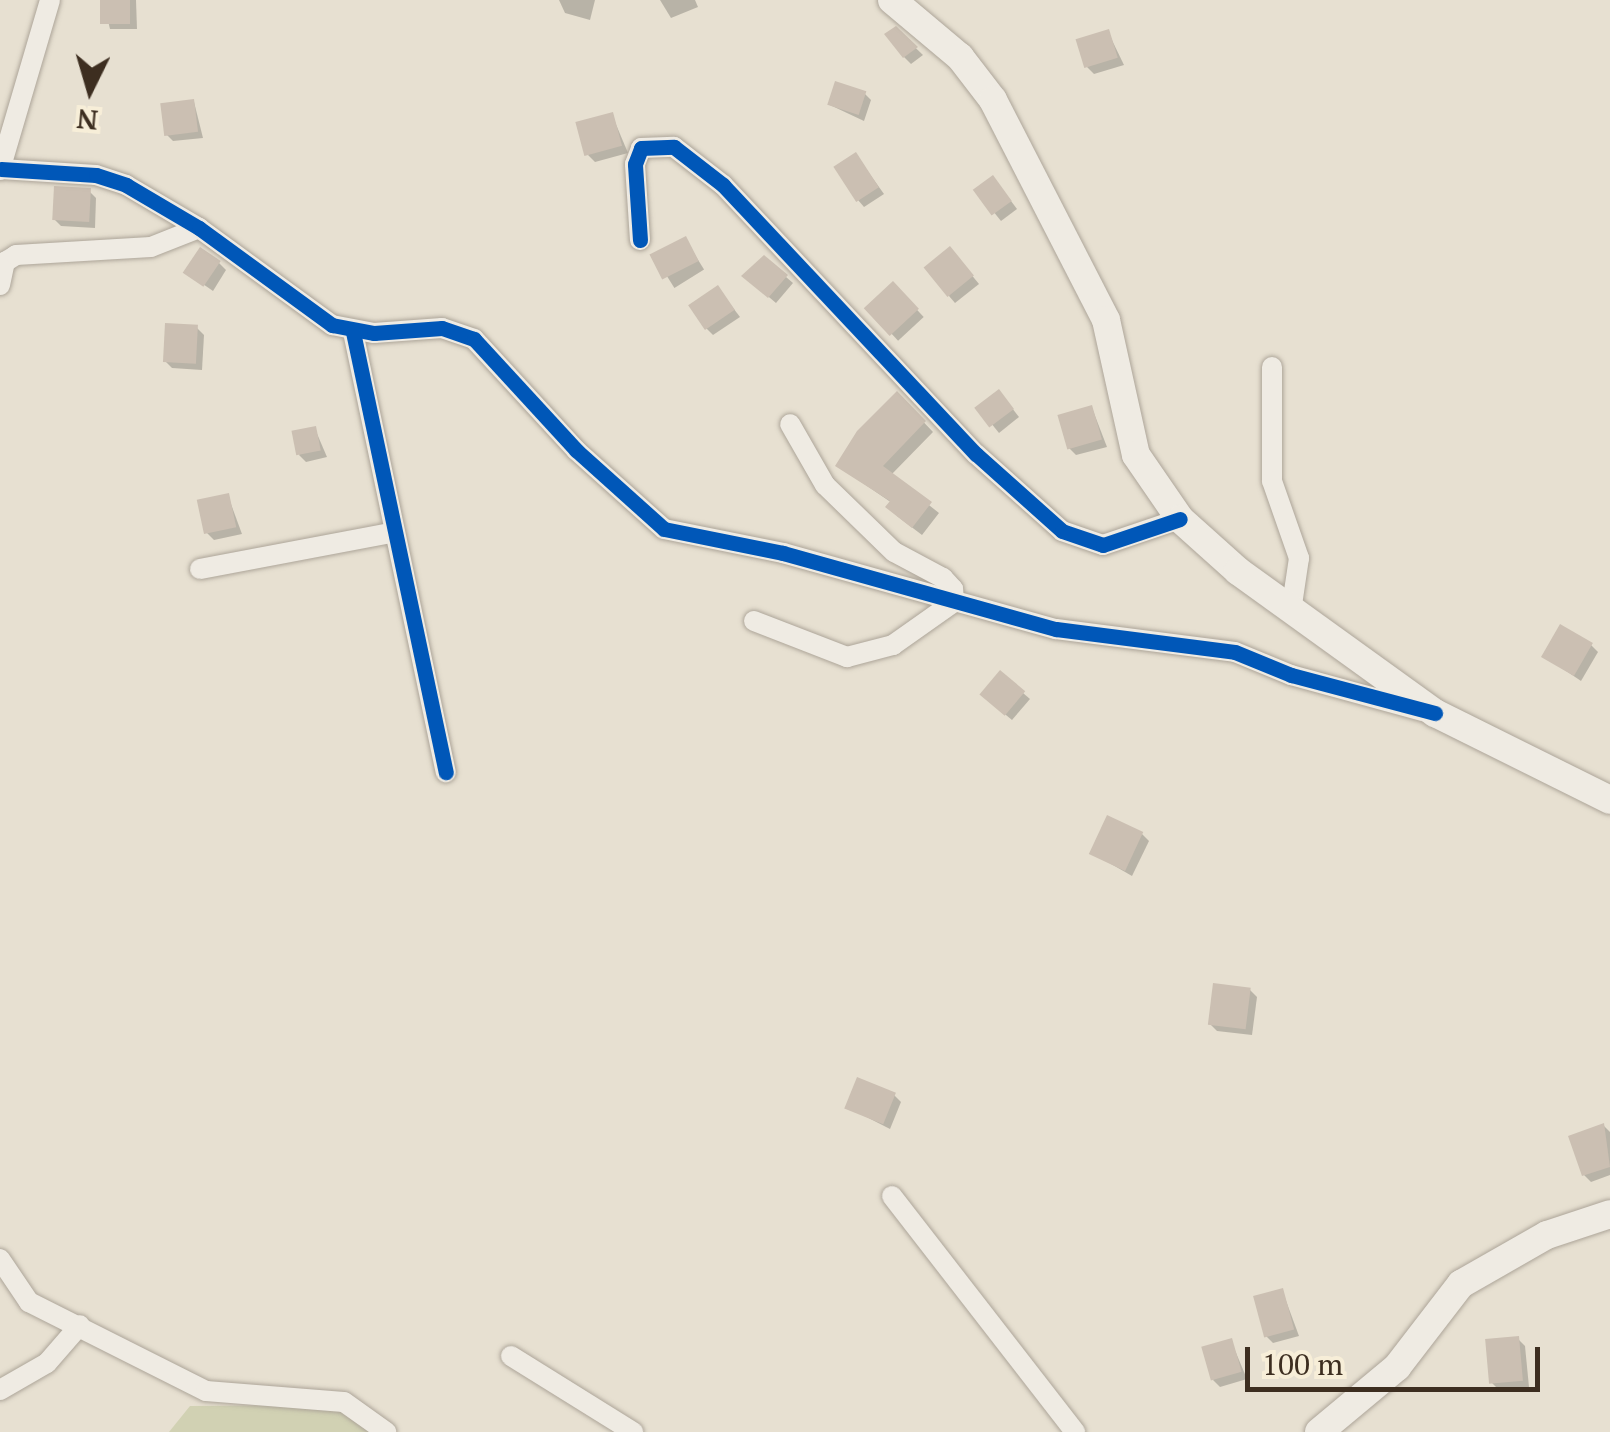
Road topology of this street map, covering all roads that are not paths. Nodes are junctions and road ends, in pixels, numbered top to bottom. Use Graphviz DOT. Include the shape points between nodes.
graph roads {
  1 [pos="50,0"];
  2 [pos="892,0"];
  3 [pos="1,170"];
  4 [pos="199,228"];
  5 [pos="640,240"];
  6 [pos="0,286"];
  7 [pos="353,332"];
  8 [pos="1272,368"];
  9 [pos="790,424"];
  10 [pos="1180,518"];
  11 [pos="391,532"];
  12 [pos="200,569"];
  13 [pos="954,602"];
  14 [pos="1292,605"];
  15 [pos="754,621"];
  16 [pos="1435,714"];
  17 [pos="446,772"];
  18 [pos="1610,800"];
  19 [pos="892,1196"];
  20 [pos="1610,1214"];
  21 [pos="0,1259"];
  22 [pos="80,1325"];
  23 [pos="511,1356"];
  24 [pos="0,1390"];
  25 [pos="386,1432"];
  26 [pos="633,1432"];
  27 [pos="1076,1432"];
  28 [pos="1319,1432"];
  1 -- 3 [label="street"];
  2 -- 10 [label="main road" via="960,58 993,100 1106,320 1136,455"];
  3 -- 4 [label="street" via="96,174"];
  4 -- 6 [label="street" via="151,247 10,257"];
  4 -- 7 [label="street" via="311,313"];
  5 -- 10 [label="street" via="635,164 641,148 674,147 723,185 976,454 1062,531 1103,545"];
  7 -- 11 [label="street"];
  7 -- 13 [label="street" via="442,328 474,339 576,450 664,529 783,553"];
  8 -- 14 [label="street" via="1272,482 1299,558"];
  9 -- 13 [label="street" via="825,486 894,552 943,578"];
  10 -- 14 [label="main road" via="1238,571"];
  11 -- 12 [label="street"];
  11 -- 17 [label="street"];
  13 -- 15 [label="street" via="894,645 847,657"];
  13 -- 16 [label="street" via="1056,629 1235,652"];
  14 -- 16 [label="main road"];
  16 -- 18 [label="main road"];
  19 -- 27 [label="street"];
  20 -- 28 [label="main road" via="1546,1235 1472,1276 1397,1368"];
  21 -- 22 [label="street" via="29,1302"];
  22 -- 24 [label="street" via="47,1363"];
  22 -- 25 [label="street" via="206,1391 344,1402"];
  23 -- 26 [label="street"];
}
